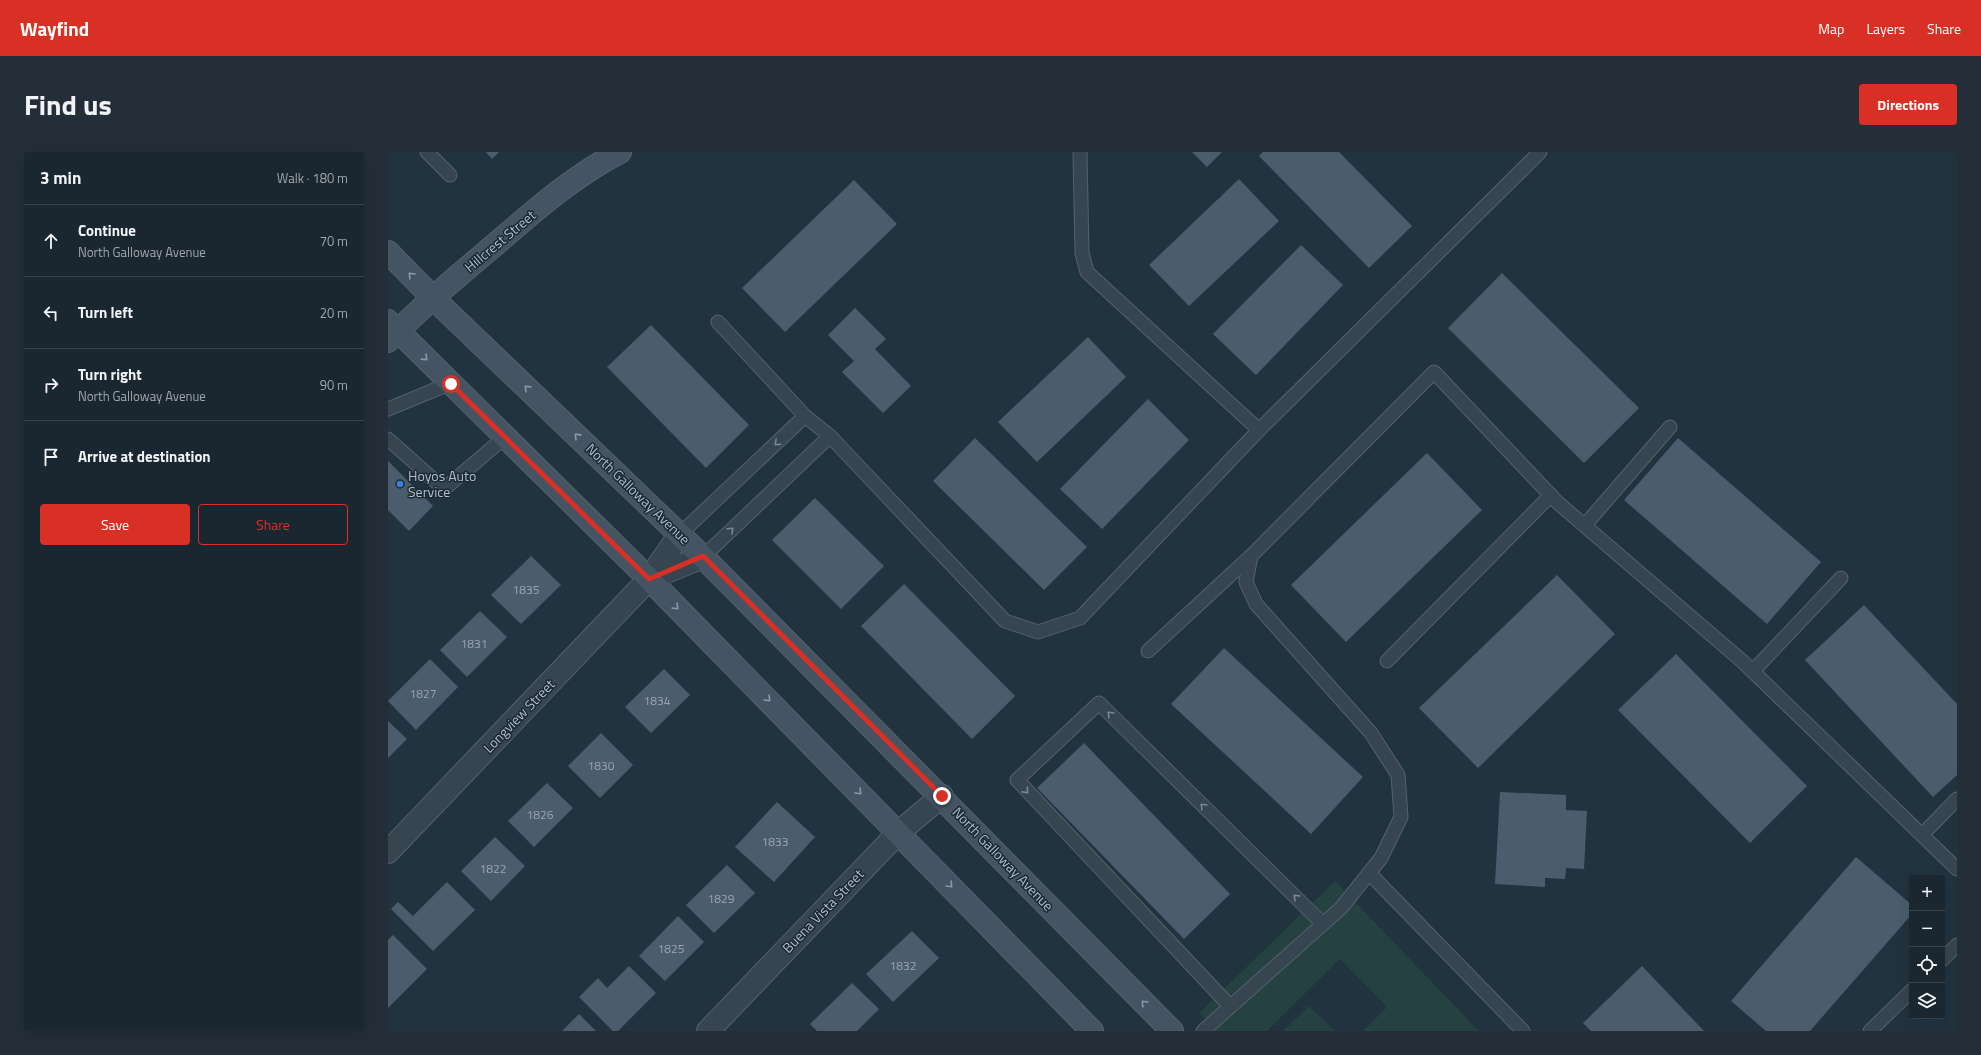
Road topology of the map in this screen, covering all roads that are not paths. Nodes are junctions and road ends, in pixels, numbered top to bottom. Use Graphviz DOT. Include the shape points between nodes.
graph roads {
  1 [pos="426,152"];
  2 [pos="1080,152"];
  3 [pos="1540,152"];
  4 [pos="608,155"];
  5 [pos="450,175"];
  6 [pos="388,252"];
  7 [pos="434,299"];
  8 [pos="718,322"];
  9 [pos="391,331"];
  10 [pos="451,384"];
  11 [pos="388,408"];
  12 [pos="806,416"];
  13 [pos="1670,427"];
  14 [pos="1259,430"];
  15 [pos="830,436"];
  16 [pos="505,437"];
  17 [pos="388,439"];
  18 [pos="1551,495"];
  19 [pos="1585,525"];
  20 [pos="680,534"];
  21 [pos="703,556"];
  22 [pos="1251,556"];
  23 [pos="1842,578"];
  24 [pos="649,579"];
  25 [pos="1148,651"];
  26 [pos="1387,661"];
  27 [pos="1753,671"];
  28 [pos="942,796"];
  29 [pos="1957,799"];
  30 [pos="899,832"];
  31 [pos="1922,835"];
  32 [pos="388,852"];
  33 [pos="1957,869"];
  34 [pos="1369,873"];
  35 [pos="1323,924"];
  36 [pos="1957,945"];
  37 [pos="1945,957"];
  38 [pos="1909,993"];
  39 [pos="1230,1006"];
  40 [pos="708,1031"];
  41 [pos="1092,1031"];
  42 [pos="1172,1031"];
  43 [pos="1203,1031"];
  44 [pos="1524,1031"];
  45 [pos="1870,1031"];
  1 -- 5 [label="lane"];
  2 -- 14 [label="lane" via="1082,253 1087,272"];
  3 -- 14 [label="lane"];
  4 -- 7 [label="main road, Hillcrest Street" via="535,210"];
  7 -- 6 [label="main road, North Galloway Avenue, one-way"];
  7 -- 9 [label="main road, Hillcrest Street"];
  20 -- 7 [label="main road, North Galloway Avenue, one-way"];
  8 -- 12 [label="lane"];
  9 -- 10 [label="main road, one-way"];
  10 -- 11 [label="lane"];
  10 -- 16 [label="main road"];
  12 -- 15 [label="lane"];
  12 -- 20 [label="lane, one-way"];
  13 -- 19 [label="lane"];
  14 -- 15 [label="lane" via="1080,618 1038,632 1005,621"];
  21 -- 15 [label="lane, one-way"];
  16 -- 17 [label="lane" via="444,489"];
  16 -- 24 [label="main road"];
  18 -- 19 [label="lane"];
  18 -- 22 [label="lane" via="1434,372"];
  18 -- 26 [label="lane"];
  19 -- 27 [label="lane"];
  20 -- 21 [label="main road, North Galloway Avenue"];
  20 -- 24 [label="street"];
  21 -- 24 [label="street"];
  21 -- 28 [label="main road, North Galloway Avenue"];
  22 -- 25 [label="lane"];
  22 -- 34 [label="lane" via="1246,582 1256,604 1371,733 1398,775 1402,817 1381,858"];
  23 -- 27 [label="lane"];
  24 -- 30 [label="main road, one-way"];
  24 -- 32 [label="street, Longview Street"];
  27 -- 31 [label="lane"];
  28 -- 30 [label="street, Buena Vista Street"];
  42 -- 28 [label="main road, North Galloway Avenue, one-way"];
  29 -- 31 [label="lane"];
  30 -- 40 [label="street, Buena Vista Street"];
  30 -- 41 [label="main road, one-way"];
  31 -- 33 [label="lane"];
  34 -- 35 [label="lane" via="1341,908"];
  34 -- 44 [label="lane"];
  35 -- 39 [label="lane"];
  35 -- 39 [label="lane, one-way" via="1099,703 1017,780"];
  36 -- 37 [label="lane"];
  38 -- 45 [label="lane"];
  39 -- 43 [label="lane"];
}
